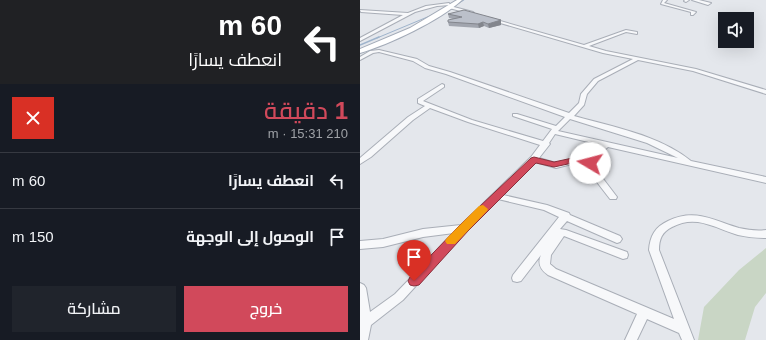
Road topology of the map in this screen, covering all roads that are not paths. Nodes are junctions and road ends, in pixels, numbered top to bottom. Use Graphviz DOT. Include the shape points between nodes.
graph roads {
  1 [pos="458,0"];
  2 [pos="665,0"];
  3 [pos="694,0"];
  4 [pos="708,4"];
  5 [pos="450,5"];
  6 [pos="688,6"];
  7 [pos="682,8"];
  8 [pos="360,11"];
  9 [pos="381,12"];
  10 [pos="412,14"];
  11 [pos="475,14"];
  12 [pos="692,14"];
  13 [pos="364,17"];
  14 [pos="487,18"];
  15 [pos="418,25"];
  16 [pos="635,33"];
  17 [pos="360,40"];
  18 [pos="585,46"];
  19 [pos="360,51"];
  20 [pos="360,59"];
  21 [pos="637,59"];
  22 [pos="442,86"];
  23 [pos="766,92"];
  24 [pos="429,106"];
  25 [pos="515,115"];
  26 [pos="569,115"];
  27 [pos="554,130"];
  28 [pos="546,144"];
  29 [pos="606,145"];
  30 [pos="534,160"];
  31 [pos="360,162"];
  32 [pos="590,163"];
  33 [pos="690,164"];
  34 [pos="766,180"];
  35 [pos="496,196"];
  36 [pos="613,197"];
  37 [pos="566,215"];
  38 [pos="464,228"];
  39 [pos="766,234"];
  40 [pos="617,239"];
  41 [pos="360,245"];
  42 [pos="623,255"];
  43 [pos="517,278"];
  44 [pos="360,288"];
  45 [pos="644,312"];
  46 [pos="366,322"];
  47 [pos="684,329"];
  48 [pos="362,340"];
  49 [pos="631,340"];
  50 [pos="688,340"];
  1 -- 5 [label="main road"];
  2 -- 7 [label="street" via="662,2"];
  3 -- 4 [label="street"];
  5 -- 10 [label="street" via="433,5"];
  5 -- 11 [label="street"];
  5 -- 15 [label="main road"];
  5 -- 15 [label="main road"];
  6 -- 7 [label="street"];
  7 -- 12 [label="street" via="694,12"];
  8 -- 9 [label="street"];
  9 -- 10 [label="street"];
  9 -- 13 [label="street"];
  10 -- 17 [label="street"];
  14 -- 18 [label="street"];
  15 -- 19 [label="main road"];
  16 -- 18 [label="street" via="626,31"];
  18 -- 21 [label="street"];
  20 -- 26 [label="street" via="379,51 415,60 426,67"];
  21 -- 23 [label="street" via="694,70"];
  21 -- 26 [label="street" via="596,80 584,94 582,104"];
  22 -- 24 [label="street" via="420,100"];
  24 -- 28 [label="street"];
  24 -- 31 [label="street" via="405,122"];
  25 -- 27 [label="street"];
  26 -- 27 [label="street"];
  26 -- 33 [label="street" via="645,140 681,155"];
  27 -- 28 [label="street"];
  27 -- 29 [label="street"];
  28 -- 30 [label="street"];
  29 -- 32 [label="street" via="592,156"];
  29 -- 33 [label="street"];
  30 -- 32 [label="street" via="554,165 577,159"];
  30 -- 35 [label="street"];
  32 -- 36 [label="street"];
  33 -- 34 [label="street"];
  35 -- 37 [label="street" via="538,204"];
  35 -- 38 [label="street"];
  37 -- 40 [label="street"];
  37 -- 43 [label="street"];
  38 -- 41 [label="street"];
  38 -- 46 [label="street" via="399,297"];
  39 -- 47 [label="street" via="742,234 690,216 660,229 656,235 654,250"];
  42 -- 45 [label="street" via="563,232 546,255 543,265 552,272"];
  44 -- 46 [label="street"];
  45 -- 47 [label="street"];
  45 -- 49 [label="street"];
  46 -- 48 [label="street"];
  47 -- 50 [label="street"];
}
